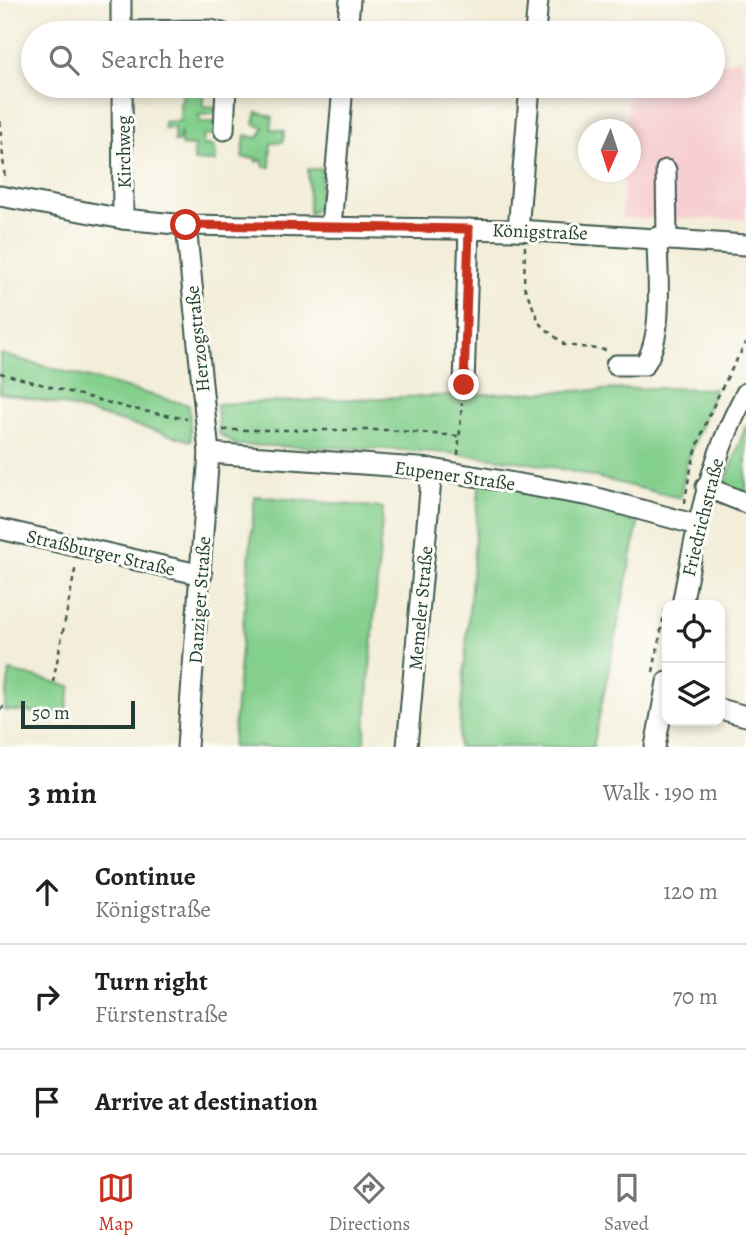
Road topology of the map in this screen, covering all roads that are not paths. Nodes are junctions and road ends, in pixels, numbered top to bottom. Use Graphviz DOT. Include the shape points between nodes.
graph roads {
  1 [pos="121,0"];
  2 [pos="350,0"];
  3 [pos="538,0"];
  4 [pos="121,21"];
  5 [pos="348,21"];
  6 [pos="536,21"];
  7 [pos="122,98"];
  8 [pos="225,98"];
  9 [pos="342,98"];
  10 [pos="529,98"];
  11 [pos="224,130"];
  12 [pos="666,170"];
  13 [pos="3,197"];
  14 [pos="123,219"];
  15 [pos="186,225"];
  16 [pos="331,227"];
  17 [pos="469,229"];
  18 [pos="522,230"];
  19 [pos="662,237"];
  20 [pos="746,245"];
  21 [pos="616,365"];
  22 [pos="464,385"];
  23 [pos="746,393"];
  24 [pos="209,453"];
  25 [pos="432,469"];
  26 [pos="706,487"];
  27 [pos="746,503"];
  28 [pos="690,523"];
  29 [pos="0,529"];
  30 [pos="202,575"];
  31 [pos="676,600"];
  32 [pos="662,695"];
  33 [pos="725,710"];
  34 [pos="746,716"];
  35 [pos="187,747"];
  36 [pos="407,747"];
  37 [pos="654,747"];
  1 -- 4 [label="street"];
  2 -- 5 [label="street"];
  3 -- 6 [label="street"];
  7 -- 14 [label="street, Kirchweg"];
  8 -- 11 [label="street"];
  9 -- 16 [label="street"];
  10 -- 18 [label="street"];
  12 -- 19 [label="street"];
  13 -- 14 [label="street, Königstraße"];
  14 -- 15 [label="street, Königstraße"];
  15 -- 16 [label="street, Königstraße"];
  15 -- 24 [label="street, Herzogstraße"];
  16 -- 17 [label="street, Königstraße"];
  17 -- 18 [label="street, Königstraße"];
  17 -- 22 [label="street"];
  18 -- 19 [label="street, Königstraße"];
  19 -- 20 [label="street, Königstraße"];
  19 -- 21 [label="street" via="652,355 644,365"];
  23 -- 26 [label="street, Friedrichstraße" via="729,424"];
  24 -- 25 [label="street, Eupener Straße"];
  24 -- 30 [label="street, Danziger Straße"];
  25 -- 28 [label="street, Eupener Straße" via="590,496"];
  25 -- 36 [label="street, Memeler Straße"];
  26 -- 27 [label="street"];
  26 -- 28 [label="street, Friedrichstraße"];
  28 -- 31 [label="street, Friedrichstraße"];
  29 -- 30 [label="street, Straßburger Straße"];
  30 -- 35 [label="street, Danziger Straße"];
  32 -- 37 [label="street"];
  33 -- 34 [label="street"];
}
